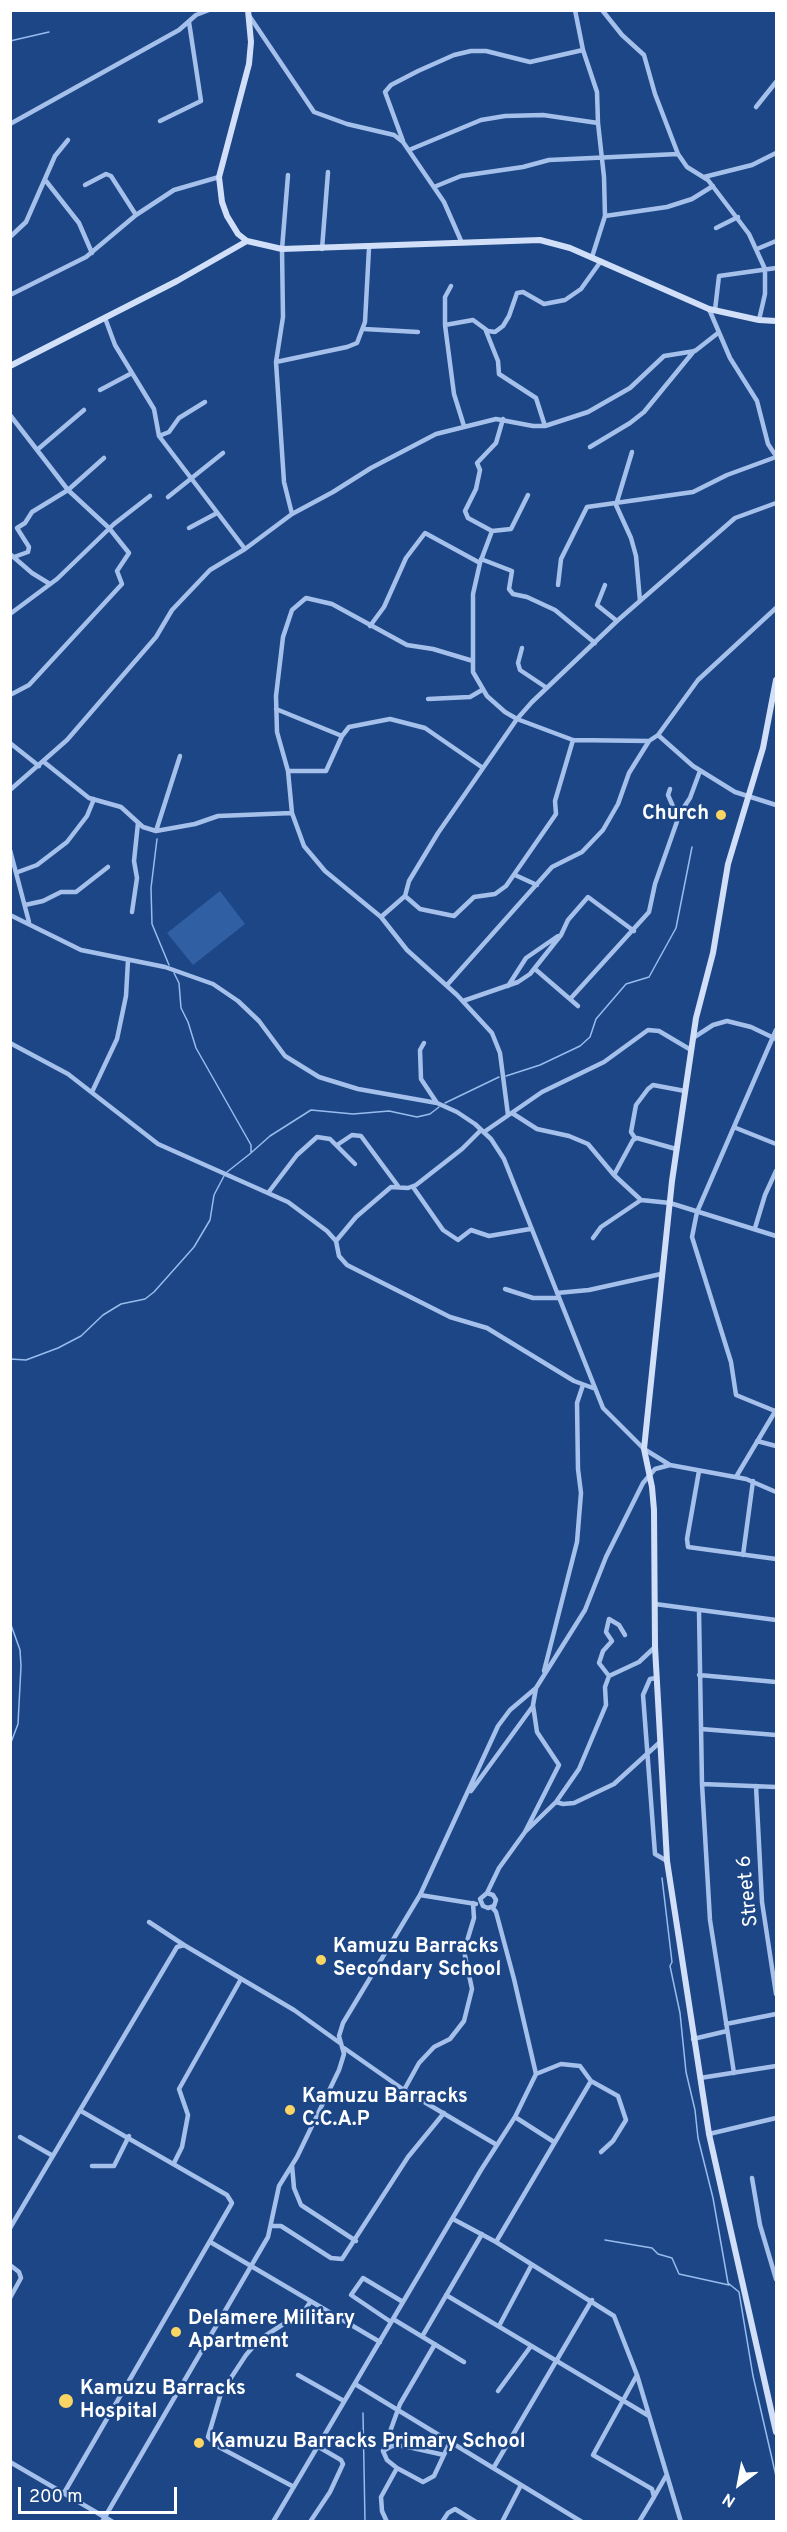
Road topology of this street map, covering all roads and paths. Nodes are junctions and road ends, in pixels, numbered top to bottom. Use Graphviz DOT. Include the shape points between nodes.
graph roads {
  1 [pos="209,10"];
  2 [pos="575,10"];
  3 [pos="602,10"];
  4 [pos="248,13"];
  5 [pos="189,21"];
  6 [pos="583,50"];
  7 [pos="777,82"];
  8 [pos="756,107"];
  9 [pos="160,121"];
  10 [pos="598,123"];
  11 [pos="10,124"];
  12 [pos="68,140"];
  13 [pos="403,142"];
  14 [pos="409,150"];
  15 [pos="777,153"];
  16 [pos="678,154"];
  17 [pos="602,158"];
  18 [pos="328,172"];
  19 [pos="288,176"];
  20 [pos="219,177"];
  21 [pos="704,177"];
  22 [pos="46,181"];
  23 [pos="85,185"];
  24 [pos="713,186"];
  25 [pos="434,187"];
  26 [pos="136,215"];
  27 [pos="605,216"];
  28 [pos="738,217"];
  29 [pos="716,228"];
  30 [pos="10,237"];
  31 [pos="247,241"];
  32 [pos="777,241"];
  33 [pos="462,243"];
  34 [pos="369,248"];
  35 [pos="282,249"];
  36 [pos="322,249"];
  37 [pos="757,249"];
  38 [pos="93,253"];
  39 [pos="592,257"];
  40 [pos="601,261"];
  41 [pos="777,268"];
  42 [pos="765,269"];
  43 [pos="451,286"];
  44 [pos="10,295"];
  45 [pos="712,310"];
  46 [pos="105,318"];
  47 [pos="759,320"];
  48 [pos="777,321"];
  49 [pos="445,325"];
  50 [pos="364,329"];
  51 [pos="485,329"];
  52 [pos="418,333"];
  53 [pos="718,333"];
  54 [pos="695,351"];
  55 [pos="276,362"];
  56 [pos="11,365"];
  57 [pos="132,373"];
  58 [pos="100,390"];
  59 [pos="205,402"];
  60 [pos="84,410"];
  61 [pos="10,415"];
  62 [pos="503,420"];
  63 [pos="464,426"];
  64 [pos="545,426"];
  65 [pos="159,435"];
  66 [pos="590,447"];
  67 [pos="37,450"];
  68 [pos="632,452"];
  69 [pos="223,453"];
  70 [pos="777,456"];
  71 [pos="104,458"];
  72 [pos="190,478"];
  73 [pos="68,490"];
  74 [pos="528,495"];
  75 [pos="150,496"];
  76 [pos="168,497"];
  77 [pos="777,503"];
  78 [pos="616,505"];
  79 [pos="217,513"];
  80 [pos="292,514"];
  81 [pos="109,528"];
  82 [pos="189,528"];
  83 [pos="492,531"];
  84 [pos="245,549"];
  85 [pos="12,555"];
  86 [pos="480,561"];
  87 [pos="50,584"];
  88 [pos="558,585"];
  89 [pos="605,585"];
  90 [pos="640,602"];
  91 [pos="777,608"];
  92 [pos="10,614"];
  93 [pos="617,621"];
  94 [pos="370,626"];
  95 [pos="595,644"];
  96 [pos="522,648"];
  97 [pos="473,661"];
  98 [pos="777,680"];
  99 [pos="548,688"];
  100 [pos="482,690"];
  101 [pos="10,695"];
  102 [pos="428,699"];
  103 [pos="774,702"];
  104 [pos="276,709"];
  105 [pos="517,719"];
  106 [pos="658,735"];
  107 [pos="342,736"];
  108 [pos="573,740"];
  109 [pos="649,741"];
  110 [pos="10,743"];
  111 [pos="180,756"];
  112 [pos="42,764"];
  113 [pos="483,768"];
  114 [pos="288,771"];
  115 [pos="700,771"];
  116 [pos="670,789"];
  117 [pos="10,790"];
  118 [pos="749,797"];
  119 [pos="94,800"];
  120 [pos="777,805"];
  121 [pos="292,813"];
  122 [pos="678,818"];
  123 [pos="138,824"];
  124 [pos="156,831"];
  125 [pos="10,850"];
  126 [pos="108,867"];
  127 [pos="18,872"];
  128 [pos="515,875"];
  129 [pos="537,885"];
  130 [pos="405,897"];
  131 [pos="24,905"];
  132 [pos="132,912"];
  133 [pos="10,915"];
  134 [pos="381,917"];
  135 [pos="29,922"];
  136 [pos="634,931"];
  137 [pos="561,935"];
  138 [pos="128,960"];
  139 [pos="536,969"];
  140 [pos="447,986"];
  141 [pos="508,986"];
  142 [pos="571,998"];
  143 [pos="463,1001"];
  144 [pos="578,1006"];
  145 [pos="777,1030"];
  146 [pos="693,1038"];
  147 [pos="775,1038"];
  148 [pos="10,1043"];
  149 [pos="424,1043"];
  150 [pos="691,1050"];
  151 [pos="685,1091"];
  152 [pos="92,1092"];
  153 [pos="437,1103"];
  154 [pos="510,1114"];
  155 [pos="736,1128"];
  156 [pos="483,1131"];
  157 [pos="635,1138"];
  158 [pos="777,1144"];
  159 [pos="337,1145"];
  160 [pos="676,1149"];
  161 [pos="355,1164"];
  162 [pos="777,1171"];
  163 [pos="615,1175"];
  164 [pos="398,1186"];
  165 [pos="413,1187"];
  166 [pos="268,1192"];
  167 [pos="641,1200"];
  168 [pos="670,1203"];
  169 [pos="697,1212"];
  170 [pos="755,1228"];
  171 [pos="530,1229"];
  172 [pos="777,1236"];
  173 [pos="593,1238"];
  174 [pos="336,1241"];
  175 [pos="661,1274"];
  176 [pos="505,1289"];
  177 [pos="558,1295"];
  178 [pos="583,1385"];
  179 [pos="593,1388"];
  180 [pos="776,1410"];
  181 [pos="757,1442"];
  182 [pos="777,1446"];
  183 [pos="644,1449"];
  184 [pos="670,1466"];
  185 [pos="699,1471"];
  186 [pos="650,1474"];
  187 [pos="736,1477"];
  188 [pos="753,1481"];
  189 [pos="777,1492"];
  190 [pos="743,1555"];
  191 [pos="777,1559"];
  192 [pos="655,1604"];
  193 [pos="699,1611"];
  194 [pos="777,1620"];
  195 [pos="625,1635"];
  196 [pos="654,1647"];
  197 [pos="544,1673"];
  198 [pos="699,1675"];
  199 [pos="609,1676"];
  200 [pos="656,1678"];
  201 [pos="777,1682"];
  202 [pos="536,1688"];
  203 [pos="533,1706"];
  204 [pos="701,1729"];
  205 [pos="777,1735"];
  206 [pos="659,1743"];
  207 [pos="647,1752"];
  208 [pos="702,1784"];
  209 [pos="756,1786"];
  210 [pos="777,1788"];
  211 [pos="465,1797"];
  212 [pos="556,1802"];
  213 [pos="525,1832"];
  214 [pos="667,1861"];
  215 [pos="487,1893"];
  216 [pos="420,1895"];
  217 [pos="473,1903"];
  218 [pos="481,1905"];
  219 [pos="492,1907"];
  220 [pos="149,1922"];
  221 [pos="184,1945"];
  222 [pos="241,1979"];
  223 [pos="777,1994"];
  224 [pos="777,2014"];
  225 [pos="726,2024"];
  226 [pos="727,2031"];
  227 [pos="693,2040"];
  228 [pos="340,2043"];
  229 [pos="344,2048"];
  230 [pos="777,2066"];
  231 [pos="734,2073"];
  232 [pos="536,2074"];
  233 [pos="700,2078"];
  234 [pos="591,2081"];
  235 [pos="404,2090"];
  236 [pos="81,2110"];
  237 [pos="444,2113"];
  238 [pos="515,2117"];
  239 [pos="777,2118"];
  240 [pos="709,2134"];
  241 [pos="129,2136"];
  242 [pos="20,2137"];
  243 [pos="554,2142"];
  244 [pos="497,2145"];
  245 [pos="601,2152"];
  246 [pos="53,2156"];
  247 [pos="174,2163"];
  248 [pos="292,2164"];
  249 [pos="92,2166"];
  250 [pos="752,2178"];
  251 [pos="453,2219"];
  252 [pos="272,2226"];
  253 [pos="10,2228"];
  254 [pos="482,2234"];
  255 [pos="356,2241"];
  256 [pos="496,2242"];
  257 [pos="212,2243"];
  258 [pos="10,2265"];
  259 [pos="250,2265"];
  260 [pos="531,2266"];
  261 [pos="777,2279"];
  262 [pos="446,2295"];
  263 [pos="10,2298"];
  264 [pos="592,2300"];
  265 [pos="311,2301"];
  266 [pos="403,2302"];
  267 [pos="392,2321"];
  268 [pos="499,2326"];
  269 [pos="423,2335"];
  270 [pos="380,2342"];
  271 [pos="435,2344"];
  272 [pos="531,2346"];
  273 [pos="558,2361"];
  274 [pos="464,2362"];
  275 [pos="298,2375"];
  276 [pos="637,2375"];
  277 [pos="355,2384"];
  278 [pos="498,2391"];
  279 [pos="622,2399"];
  280 [pos="344,2401"];
  281 [pos="398,2410"];
  282 [pos="649,2416"];
  283 [pos="777,2432"];
  284 [pos="450,2442"];
  285 [pos="317,2446"];
  286 [pos="383,2451"];
  287 [pos="444,2456"];
  288 [pos="10,2462"];
  289 [pos="397,2468"];
  290 [pos="494,2468"];
  291 [pos="666,2476"];
  292 [pos="521,2485"];
  293 [pos="294,2487"];
  294 [pos="64,2493"];
  295 [pos="654,2496"];
  296 [pos="103,2519"];
  297 [pos="112,2522"];
  298 [pos="273,2522"];
  299 [pos="310,2522"];
  300 [pos="387,2522"];
  301 [pos="442,2522"];
  302 [pos="476,2522"];
  303 [pos="502,2522"];
  304 [pos="582,2522"];
  305 [pos="639,2522"];
  306 [pos="681,2522"];
  1 -- 5 [label="street"];
  2 -- 6 [label="street"];
  3 -- 16 [label="street" via="644,55"];
  4 -- 13 [label="street" via="314,112 390,133"];
  4 -- 20 [label="street" via="249,64"];
  5 -- 9 [label="street" via="201,101"];
  5 -- 11 [label="street"];
  6 -- 10 [label="street" via="597,92"];
  6 -- 13 [label="street" via="530,62 471,51 418,71 385,92"];
  7 -- 8 [label="street"];
  10 -- 14 [label="street" via="543,115 505,116 480,120"];
  10 -- 17 [label="street"];
  12 -- 22 [label="street" via="55,156"];
  13 -- 14 [label="street"];
  14 -- 25 [label="street"];
  15 -- 21 [label="street" via="752,165"];
  16 -- 17 [label="street"];
  16 -- 21 [label="street" via="687,166"];
  17 -- 25 [label="street" via="549,160 461,176"];
  17 -- 27 [label="street"];
  18 -- 36 [label="street"];
  19 -- 35 [label="street"];
  20 -- 26 [label="street" via="184,185"];
  20 -- 31 [label="street" via="227,216"];
  21 -- 24 [label="street"];
  22 -- 30 [label="street" via="26,222"];
  22 -- 38 [label="street" via="80,223"];
  23 -- 26 [label="street" via="106,174 111,176"];
  24 -- 27 [label="street" via="668,207"];
  24 -- 28 [label="street"];
  25 -- 33 [label="street"];
  26 -- 38 [label="street"];
  27 -- 39 [label="street"];
  28 -- 29 [label="street"];
  28 -- 37 [label="street"];
  31 -- 35 [label="street"];
  31 -- 46 [label="street"];
  32 -- 37 [label="street"];
  33 -- 34 [label="street"];
  33 -- 39 [label="street" via="532,239"];
  34 -- 36 [label="street"];
  34 -- 50 [label="street"];
  35 -- 36 [label="street"];
  35 -- 55 [label="street" via="283,317"];
  37 -- 42 [label="street"];
  38 -- 44 [label="street"];
  39 -- 40 [label="street"];
  40 -- 45 [label="street"];
  40 -- 51 [label="street" via="572,296 548,304 517,292 503,326 495,332"];
  41 -- 42 [label="street"];
  42 -- 45 [label="street" via="719,276"];
  42 -- 47 [label="street"];
  43 -- 49 [label="street" via="445,297"];
  45 -- 47 [label="street"];
  45 -- 53 [label="street"];
  46 -- 56 [label="street"];
  46 -- 57 [label="street"];
  47 -- 48 [label="street"];
  49 -- 51 [label="street" via="473,320"];
  49 -- 63 [label="street" via="454,394"];
  50 -- 52 [label="street"];
  50 -- 55 [label="street" via="357,342 347,347"];
  51 -- 64 [label="street" via="497,357 498,374 533,394"];
  53 -- 54 [label="street"];
  53 -- 70 [label="street" via="757,401 768,444"];
  54 -- 64 [label="street" via="669,354 606,404"];
  54 -- 66 [label="street" via="644,412"];
  55 -- 80 [label="street" via="284,482"];
  57 -- 58 [label="street"];
  57 -- 65 [label="street" via="154,409"];
  59 -- 65 [label="street" via="178,418 170,432"];
  60 -- 67 [label="street"];
  61 -- 67 [label="street"];
  62 -- 63 [label="street"];
  62 -- 64 [label="street"];
  62 -- 83 [label="street" via="496,443 477,463 480,470 476,489 465,511 468,518"];
  63 -- 80 [label="street" via="436,434 385,460"];
  65 -- 72 [label="street"];
  67 -- 73 [label="street"];
  68 -- 78 [label="street"];
  69 -- 72 [label="street"];
  70 -- 78 [label="street" via="693,492"];
  71 -- 73 [label="street"];
  72 -- 76 [label="street"];
  72 -- 79 [label="street"];
  73 -- 81 [label="street"];
  73 -- 85 [label="street" via="32,512 17,528 29,548"];
  74 -- 83 [label="street" via="512,529"];
  75 -- 81 [label="street"];
  77 -- 90 [label="street" via="735,518"];
  78 -- 88 [label="street" via="592,505 580,516 560,563"];
  78 -- 90 [label="street" via="636,556"];
  79 -- 82 [label="street"];
  79 -- 84 [label="street"];
  80 -- 84 [label="street"];
  81 -- 87 [label="street"];
  81 -- 101 [label="street" via="129,553 117,571 122,584 29,685"];
  83 -- 86 [label="street"];
  84 -- 112 [label="street" via="210,570 187,593 112,690"];
  85 -- 87 [label="street"];
  86 -- 94 [label="street" via="424,533 406,558 384,607"];
  86 -- 95 [label="street" via="512,571 509,589 513,594 555,610"];
  86 -- 97 [label="street" via="473,594"];
  87 -- 92 [label="street"];
  89 -- 93 [label="street" via="597,605"];
  90 -- 93 [label="street"];
  91 -- 106 [label="street" via="698,680"];
  93 -- 95 [label="street"];
  94 -- 97 [label="street" via="407,645"];
  94 -- 104 [label="street" via="332,604 312,598 300,601 288,619 283,638"];
  95 -- 99 [label="street"];
  96 -- 99 [label="street" via="520,670"];
  97 -- 100 [label="street" via="473,672"];
  98 -- 103 [label="street"];
  99 -- 105 [label="street"];
  100 -- 102 [label="street" via="470,697"];
  100 -- 105 [label="street"];
  103 -- 118 [label="street"];
  104 -- 107 [label="street"];
  104 -- 114 [label="street" via="279,746"];
  105 -- 108 [label="street"];
  105 -- 113 [label="street"];
  106 -- 109 [label="street"];
  106 -- 115 [label="street"];
  107 -- 113 [label="street" via="354,724 376,720 406,722 425,728"];
  107 -- 114 [label="street" via="326,771"];
  108 -- 109 [label="street"];
  108 -- 128 [label="street" via="555,801 556,814"];
  109 -- 129 [label="street" via="629,773 603,830 582,852 552,867"];
  110 -- 112 [label="street"];
  111 -- 124 [label="street"];
  112 -- 117 [label="street"];
  112 -- 119 [label="street"];
  113 -- 130 [label="street" via="438,833 409,881"];
  114 -- 121 [label="street"];
  115 -- 118 [label="street"];
  115 -- 122 [label="street"];
  116 -- 122 [label="street" via="668,795"];
  118 -- 120 [label="street"];
  118 -- 146 [label="street" via="728,864"];
  119 -- 123 [label="street" via="121,807"];
  119 -- 127 [label="street" via="67,842 38,865"];
  121 -- 124 [label="street" via="218,816"];
  121 -- 134 [label="street" via="304,846 315,860"];
  122 -- 136 [label="street" via="649,912"];
  123 -- 124 [label="street"];
  123 -- 132 [label="street"];
  125 -- 127 [label="street"];
  126 -- 131 [label="street" via="76,892 61,892"];
  127 -- 131 [label="street"];
  128 -- 129 [label="street"];
  128 -- 130 [label="street" via="500,891 474,897 454,916 420,909"];
  129 -- 140 [label="street"];
  130 -- 134 [label="street"];
  131 -- 135 [label="street"];
  133 -- 135 [label="street"];
  134 -- 140 [label="street" via="407,950"];
  135 -- 138 [label="street" via="81,950"];
  136 -- 137 [label="street" via="588,897"];
  136 -- 142 [label="street"];
  137 -- 139 [label="street"];
  137 -- 141 [label="street" via="526,958"];
  138 -- 152 [label="street" via="126,999 117,1039"];
  138 -- 153 [label="street" via="176,970 223,989 259,1021 285,1056 319,1077 358,1089"];
  139 -- 141 [label="street"];
  139 -- 142 [label="street"];
  140 -- 143 [label="street"];
  141 -- 143 [label="street"];
  142 -- 144 [label="street"];
  143 -- 154 [label="street" via="498,1045"];
  145 -- 147 [label="street"];
  146 -- 147 [label="street" via="712,1025 727,1021"];
  146 -- 150 [label="street"];
  147 -- 155 [label="street"];
  148 -- 152 [label="street" via="68,1074"];
  149 -- 153 [label="street" via="420,1050 421,1079"];
  150 -- 151 [label="street"];
  150 -- 154 [label="street" via="659,1031 648,1030 604,1062 547,1089"];
  151 -- 157 [label="street" via="653,1085 648,1089 636,1105 631,1132"];
  151 -- 160 [label="street"];
  152 -- 166 [label="street" via="158,1144"];
  153 -- 156 [label="street"];
  154 -- 156 [label="street"];
  154 -- 163 [label="street" via="537,1129 588,1144"];
  155 -- 158 [label="street"];
  155 -- 169 [label="street"];
  156 -- 165 [label="street"];
  156 -- 171 [label="street" via="504,1159"];
  157 -- 160 [label="street"];
  157 -- 163 [label="street"];
  159 -- 161 [label="street"];
  159 -- 164 [label="street" via="352,1135 361,1136"];
  159 -- 166 [label="street" via="324,1136 312,1140"];
  160 -- 168 [label="street"];
  162 -- 170 [label="street"];
  163 -- 167 [label="street"];
  164 -- 165 [label="street"];
  164 -- 174 [label="street" via="378,1197"];
  165 -- 171 [label="street" via="440,1227 456,1239 462,1239 471,1230 489,1236"];
  166 -- 174 [label="street" via="312,1218"];
  167 -- 168 [label="street"];
  167 -- 173 [label="street" via="601,1227"];
  168 -- 169 [label="street"];
  168 -- 175 [label="street"];
  169 -- 170 [label="street"];
  169 -- 180 [label="street" via="693,1249 731,1362 736,1395"];
  170 -- 172 [label="street"];
  171 -- 177 [label="street"];
  174 -- 178 [label="street" via="339,1256 347,1265 450,1317 487,1328"];
  175 -- 177 [label="street"];
  175 -- 183 [label="street"];
  176 -- 177 [label="street" via="533,1299"];
  177 -- 179 [label="street"];
  178 -- 179 [label="street"];
  178 -- 197 [label="street" via="577,1402 581,1493 577,1542"];
  179 -- 183 [label="street" via="608,1416"];
  180 -- 181 [label="street"];
  181 -- 182 [label="street"];
  181 -- 187 [label="street"];
  183 -- 184 [label="street"];
  183 -- 186 [label="street"];
  184 -- 185 [label="street"];
  184 -- 186 [label="street" via="660,1466"];
  185 -- 187 [label="street"];
  185 -- 190 [label="street" via="688,1547"];
  186 -- 192 [label="street"];
  186 -- 197 [label="street" via="622,1521 584,1613"];
  187 -- 188 [label="street"];
  188 -- 189 [label="street"];
  188 -- 190 [label="street"];
  190 -- 191 [label="street"];
  192 -- 193 [label="street"];
  192 -- 196 [label="street"];
  193 -- 194 [label="street"];
  193 -- 198 [label="street"];
  195 -- 199 [label="street" via="609,1619 606,1632 612,1641 599,1663"];
  196 -- 199 [label="street" via="639,1662"];
  196 -- 200 [label="street"];
  197 -- 202 [label="street"];
  198 -- 201 [label="street"];
  198 -- 204 [label="street"];
  199 -- 212 [label="street" via="606,1705 579,1769"];
  200 -- 206 [label="street"];
  200 -- 207 [label="street" via="650,1679 643,1695"];
  202 -- 203 [label="street"];
  202 -- 211 [label="street" via="498,1726"];
  203 -- 211 [label="street"];
  203 -- 213 [label="street" via="537,1732 559,1765"];
  204 -- 205 [label="street"];
  204 -- 208 [label="street"];
  206 -- 207 [label="street"];
  206 -- 214 [label="street"];
  207 -- 212 [label="street" via="614,1784 591,1797 574,1803"];
  207 -- 214 [label="street" via="655,1854"];
  208 -- 209 [label="street"];
  208 -- 225 [label="street" via="710,1920"];
  209 -- 210 [label="street"];
  209 -- 223 [label="street, Street 6" via="762,1902"];
  211 -- 216 [label="street"];
  212 -- 213 [label="street"];
  213 -- 215 [label="street" via="498,1868"];
  214 -- 227 [label="street"];
  215 -- 218 [label="street" via="481,1897"];
  215 -- 219 [label="street" via="495,1898"];
  216 -- 217 [label="street"];
  216 -- 228 [label="street" via="343,2023"];
  217 -- 218 [label="street"];
  217 -- 235 [label="street" via="474,1918 464,1951 472,1993 464,2021 450,2039 419,2063"];
  218 -- 219 [label="street"];
  219 -- 232 [label="street"];
  220 -- 221 [label="street"];
  221 -- 222 [label="street"];
  221 -- 236 [label="street" via="172,1954"];
  222 -- 228 [label="street"];
  222 -- 247 [label="street" via="180,2090 188,2115 182,2147"];
  224 -- 225 [label="street"];
  225 -- 226 [label="street"];
  226 -- 227 [label="street"];
  226 -- 231 [label="street"];
  227 -- 233 [label="street"];
  228 -- 229 [label="street"];
  229 -- 235 [label="street"];
  229 -- 248 [label="street" via="334,2081"];
  230 -- 231 [label="street"];
  231 -- 233 [label="street"];
  232 -- 234 [label="street" via="568,2064 580,2066"];
  232 -- 238 [label="street"];
  233 -- 240 [label="street"];
  234 -- 243 [label="street"];
  234 -- 245 [label="street" via="618,2096 627,2117"];
  235 -- 237 [label="street"];
  236 -- 241 [label="street"];
  236 -- 246 [label="street"];
  237 -- 244 [label="street"];
  237 -- 255 [label="street" via="408,2157"];
  238 -- 243 [label="street"];
  238 -- 244 [label="street"];
  239 -- 240 [label="street"];
  240 -- 283 [label="street"];
  241 -- 247 [label="street"];
  241 -- 249 [label="street" via="117,2164"];
  242 -- 246 [label="street"];
  243 -- 256 [label="street"];
  244 -- 251 [label="street"];
  246 -- 253 [label="street"];
  247 -- 257 [label="street" via="227,2195 232,2203"];
  248 -- 252 [label="street" via="279,2186"];
  248 -- 255 [label="street" via="294,2188 301,2205"];
  250 -- 261 [label="street" via="760,2225"];
  251 -- 254 [label="street"];
  251 -- 266 [label="street"];
  252 -- 255 [label="street" via="281,2226 337,2260 345,2257"];
  252 -- 259 [label="street"];
  254 -- 256 [label="street"];
  254 -- 262 [label="street"];
  256 -- 260 [label="street"];
  257 -- 259 [label="street"];
  257 -- 294 [label="street"];
  258 -- 263 [label="street" via="21,2278"];
  259 -- 265 [label="street"];
  259 -- 296 [label="street"];
  260 -- 264 [label="street"];
  260 -- 268 [label="street"];
  262 -- 268 [label="street"];
  262 -- 269 [label="street"];
  264 -- 273 [label="street"];
  264 -- 276 [label="street" via="617,2320"];
  265 -- 270 [label="street"];
  265 -- 293 [label="street" via="304,2311 260,2339 246,2355 221,2393 208,2437 217,2446"];
  266 -- 267 [label="street"];
  266 -- 267 [label="street" via="363,2278 351,2295"];
  267 -- 269 [label="street"];
  267 -- 270 [label="street"];
  268 -- 272 [label="street"];
  269 -- 271 [label="street"];
  270 -- 277 [label="street"];
  271 -- 274 [label="street"];
  271 -- 281 [label="street"];
  272 -- 273 [label="street"];
  272 -- 278 [label="street"];
  273 -- 279 [label="street"];
  273 -- 290 [label="street"];
  275 -- 280 [label="street"];
  276 -- 279 [label="street"];
  276 -- 282 [label="street"];
  277 -- 280 [label="street"];
  277 -- 281 [label="street"];
  279 -- 282 [label="street"];
  279 -- 295 [label="street" via="593,2456 648,2486"];
  280 -- 285 [label="street"];
  281 -- 284 [label="street"];
  281 -- 286 [label="street"];
  282 -- 291 [label="street"];
  284 -- 287 [label="street"];
  284 -- 290 [label="street"];
  285 -- 293 [label="street"];
  285 -- 299 [label="street" via="343,2464"];
  286 -- 287 [label="street" via="404,2446"];
  286 -- 289 [label="street"];
  287 -- 289 [label="street" via="429,2481 423,2482"];
  288 -- 294 [label="street"];
  289 -- 300 [label="street" via="381,2496"];
  290 -- 292 [label="street"];
  291 -- 295 [label="street"];
  291 -- 306 [label="street"];
  292 -- 303 [label="street"];
  292 -- 304 [label="street"];
  293 -- 298 [label="street"];
  294 -- 296 [label="street"];
  295 -- 305 [label="street"];
  296 -- 297 [label="street"];
  301 -- 302 [label="street" via="455,2509"];
}
